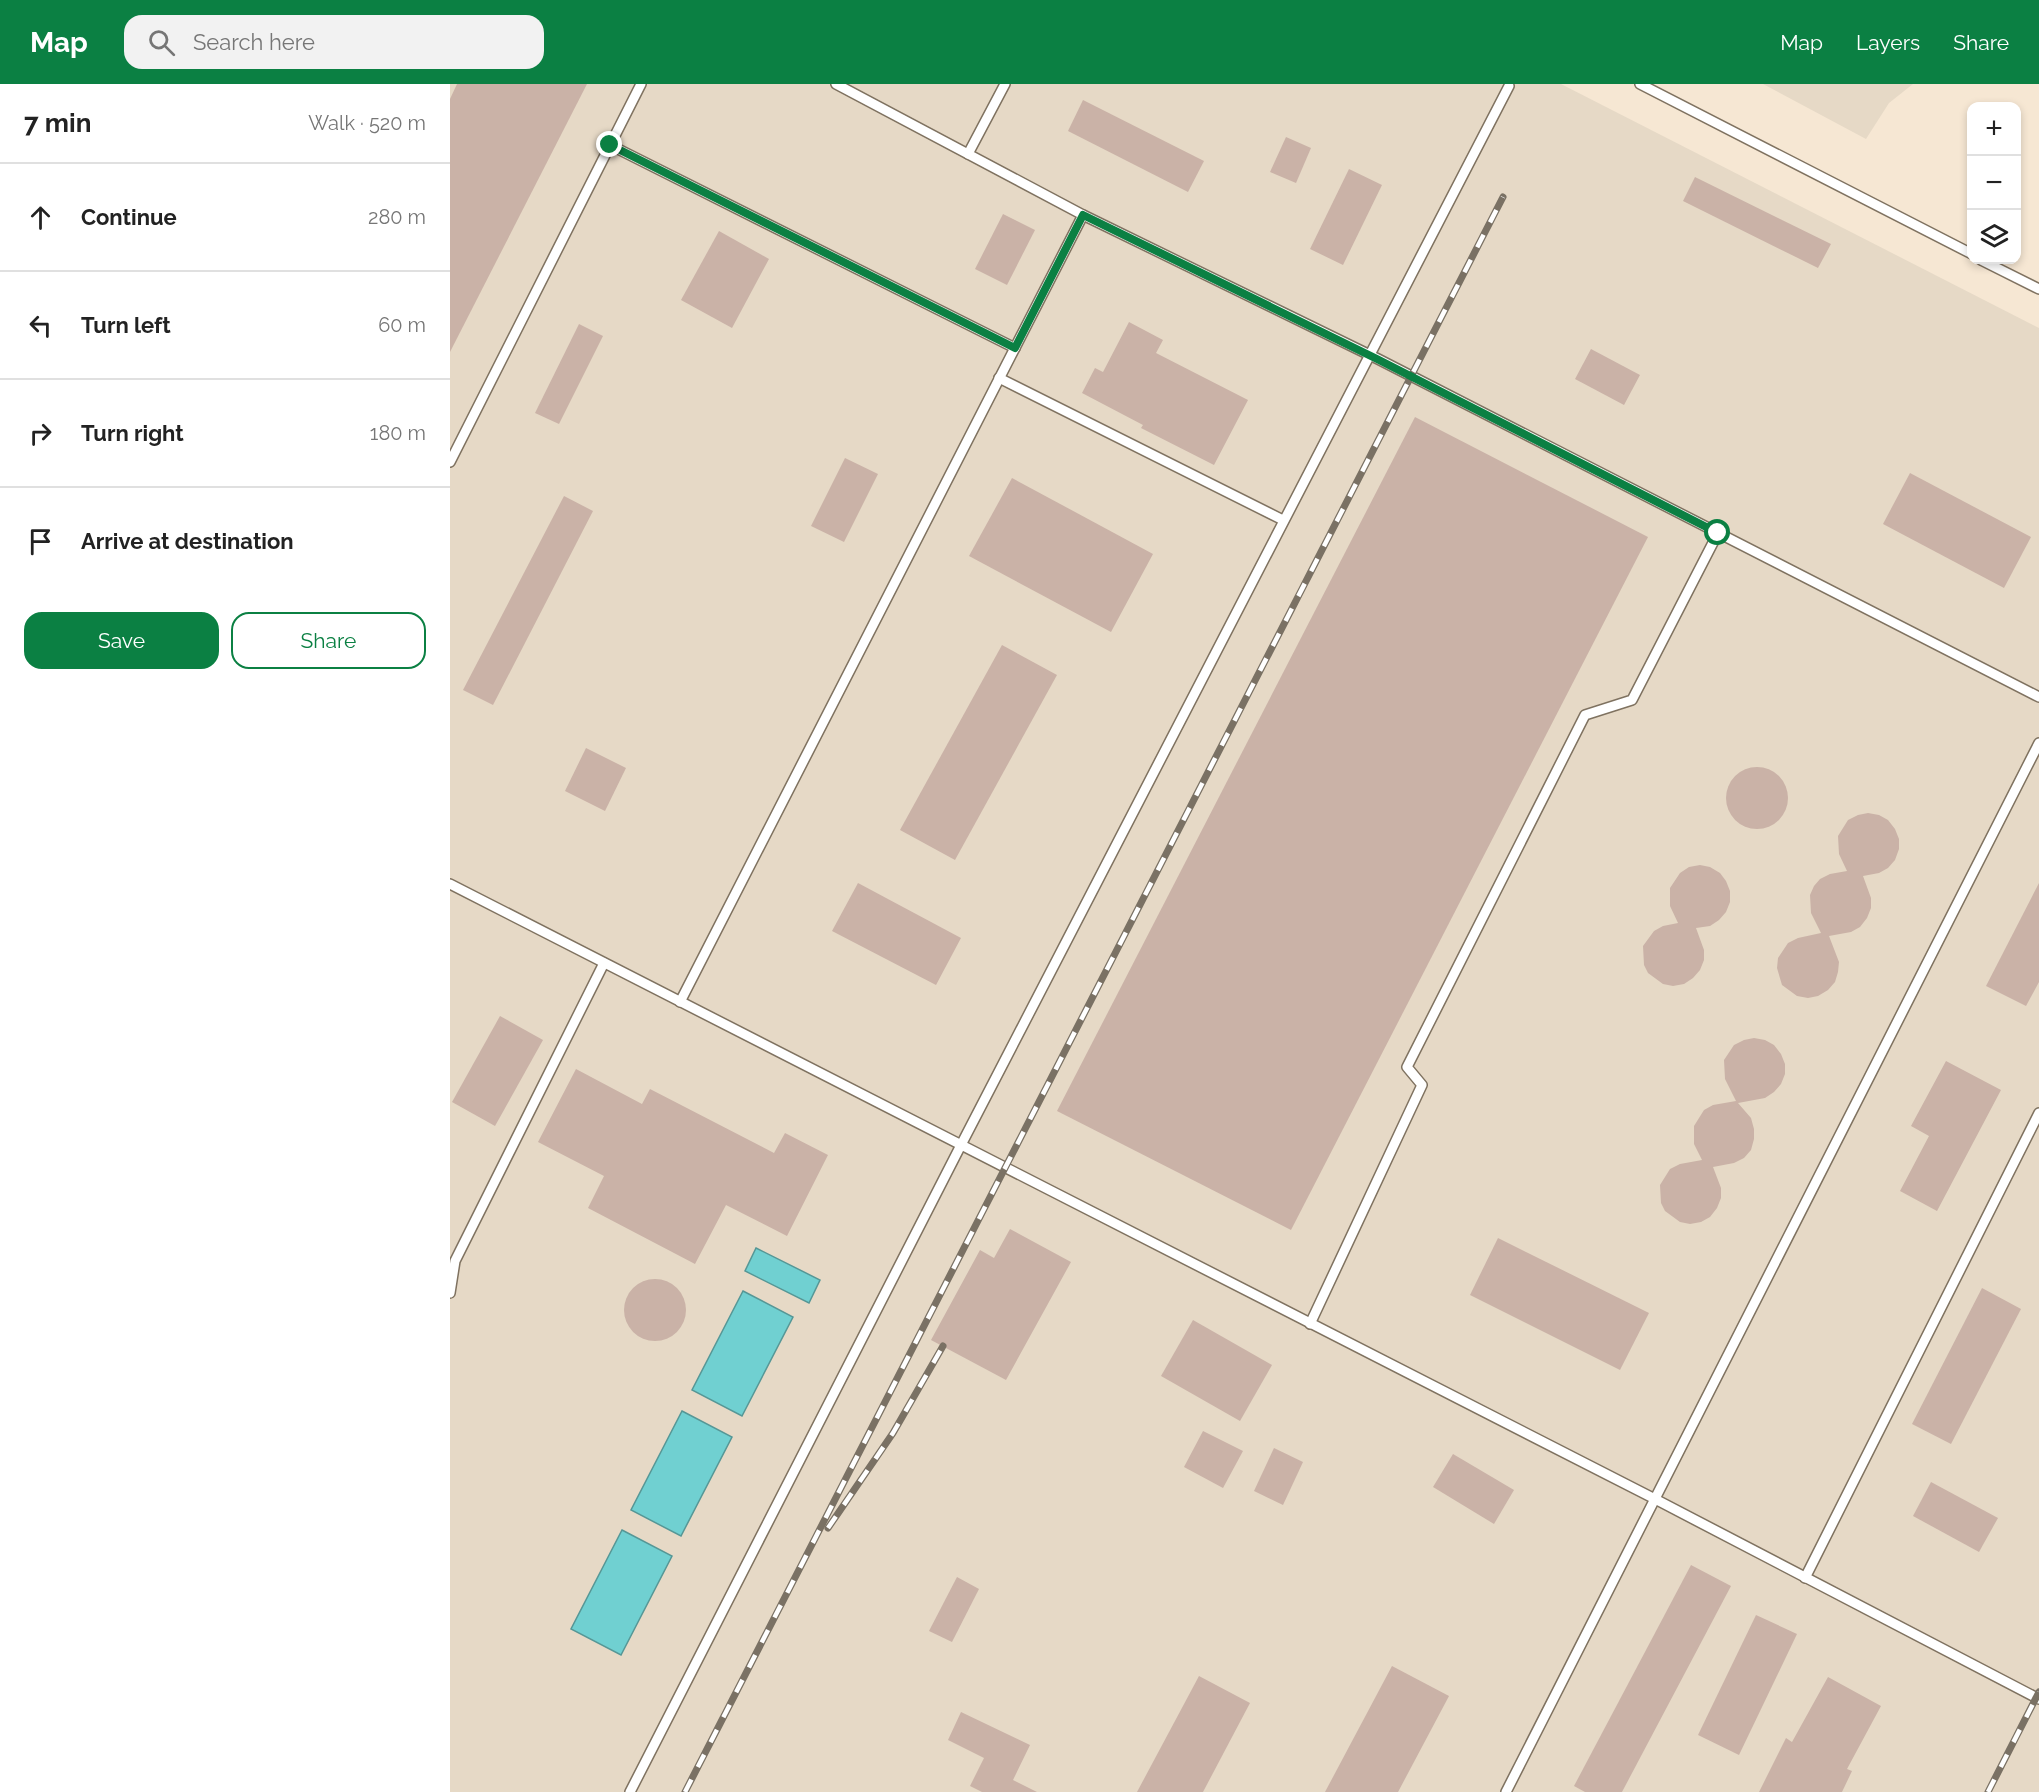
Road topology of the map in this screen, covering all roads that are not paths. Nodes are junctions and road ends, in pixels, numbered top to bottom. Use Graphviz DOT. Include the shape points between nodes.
graph roads {
  1 [pos="641,84"];
  2 [pos="836,84"];
  3 [pos="1005,84"];
  4 [pos="1640,84"];
  5 [pos="1509,87"];
  6 [pos="610,145"];
  7 [pos="968,154"];
  8 [pos="1083,215"];
  9 [pos="1967,252"];
  10 [pos="1989,264"];
  11 [pos="2039,289"];
  12 [pos="1015,348"];
  13 [pos="1368,355"];
  14 [pos="999,378"];
  15 [pos="450,462"];
  16 [pos="1283,520"];
  17 [pos="1718,533"];
  18 [pos="2039,697"];
  19 [pos="2039,743"];
  20 [pos="450,884"];
  21 [pos="604,963"];
  22 [pos="680,1002"];
  23 [pos="2039,1113"];
  24 [pos="960,1145"];
  25 [pos="450,1293"];
  26 [pos="1310,1324"];
  27 [pos="1655,1499"];
  28 [pos="1805,1578"];
  29 [pos="2039,1699"];
  30 [pos="630,1792"];
  31 [pos="1506,1792"];
  1 -- 6 [label="lane"];
  2 -- 7 [label="lane"];
  3 -- 7 [label="lane"];
  4 -- 9 [label="lane"];
  5 -- 13 [label="lane"];
  6 -- 12 [label="lane"];
  6 -- 15 [label="lane"];
  7 -- 8 [label="lane"];
  8 -- 12 [label="lane"];
  8 -- 13 [label="lane"];
  10 -- 11 [label="lane"];
  12 -- 14 [label="lane"];
  13 -- 16 [label="lane"];
  13 -- 17 [label="lane"];
  14 -- 16 [label="lane"];
  14 -- 22 [label="lane"];
  16 -- 24 [label="lane"];
  17 -- 18 [label="lane"];
  17 -- 26 [label="lane" via="1632,700 1585,715 1407,1066 1422,1085"];
  19 -- 27 [label="lane"];
  20 -- 21 [label="lane"];
  21 -- 22 [label="lane"];
  21 -- 25 [label="lane" via="455,1261"];
  22 -- 24 [label="lane"];
  23 -- 28 [label="lane"];
  24 -- 26 [label="lane"];
  24 -- 30 [label="lane"];
  26 -- 27 [label="lane"];
  27 -- 28 [label="lane"];
  27 -- 31 [label="lane"];
  28 -- 29 [label="lane"];
}
